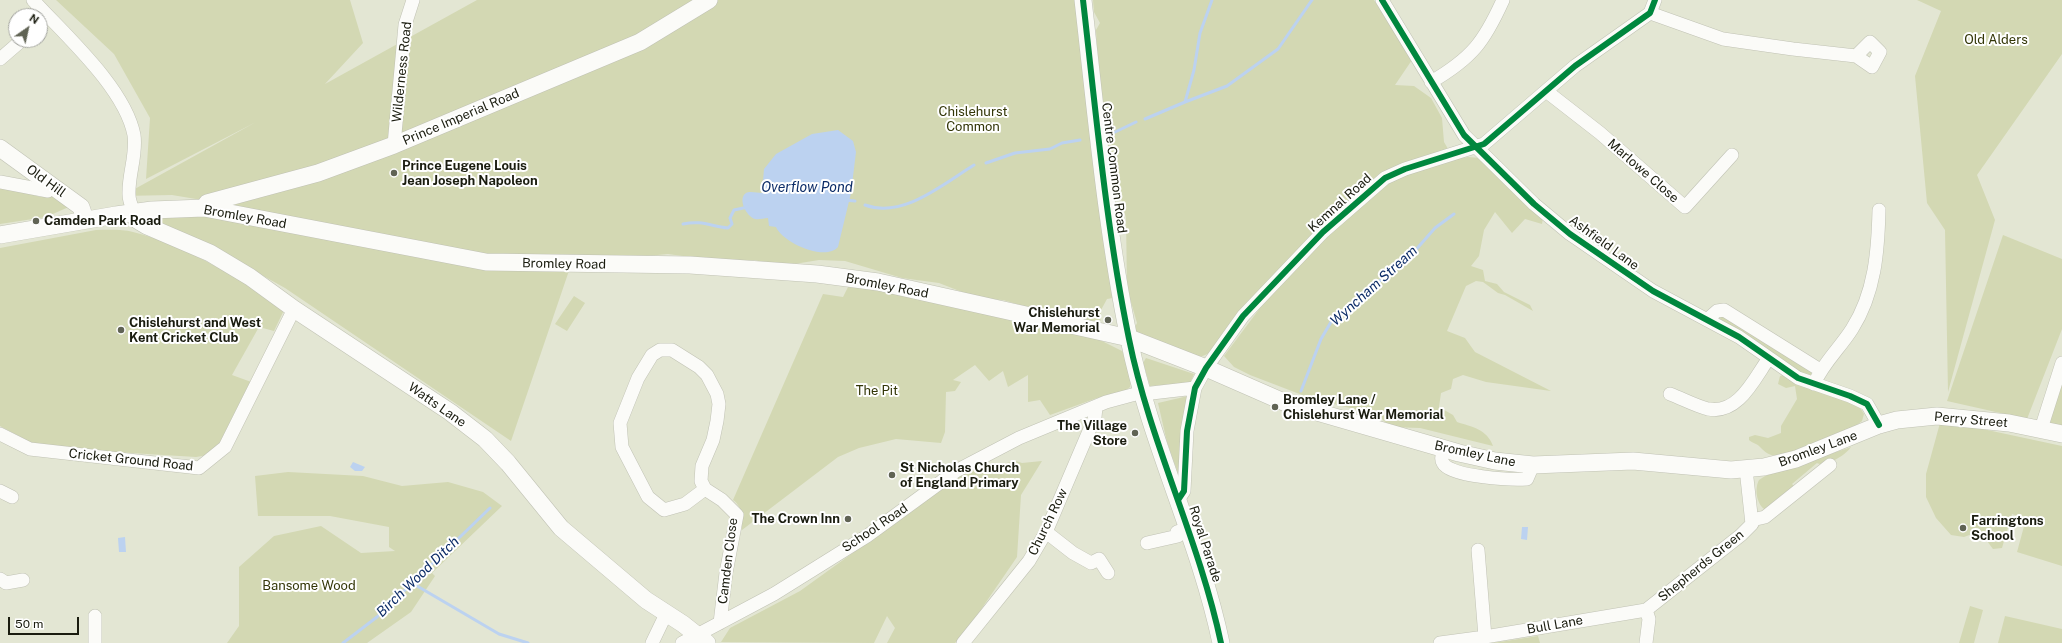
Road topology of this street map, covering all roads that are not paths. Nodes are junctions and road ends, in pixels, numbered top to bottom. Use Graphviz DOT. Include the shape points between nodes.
graph roads {
  1 [pos="413,0"];
  2 [pos="709,0"];
  3 [pos="1083,0"];
  4 [pos="1382,0"];
  5 [pos="1503,0"];
  6 [pos="1655,0"];
  7 [pos="1650,13"];
  8 [pos="48,25"];
  9 [pos="13,48"];
  10 [pos="1856,56"];
  11 [pos="0,59"];
  12 [pos="1431,82"];
  13 [pos="1546,90"];
  14 [pos="394,144"];
  15 [pos="1475,146"];
  16 [pos="0,148"];
  17 [pos="1732,155"];
  18 [pos="0,182"];
  19 [pos="53,186"];
  20 [pos="204,208"];
  21 [pos="1879,210"];
  22 [pos="134,212"];
  23 [pos="85,219"];
  24 [pos="0,235"];
  25 [pos="294,309"];
  26 [pos="1708,319"];
  27 [pos="1129,338"];
  28 [pos="1769,358"];
  29 [pos="2062,364"];
  30 [pos="1206,368"];
  31 [pos="1820,370"];
  32 [pos="1814,384"];
  33 [pos="1196,388"];
  34 [pos="1143,393"];
  35 [pos="1670,394"];
  36 [pos="1096,407"];
  37 [pos="1879,425"];
  38 [pos="2041,429"];
  39 [pos="0,434"];
  40 [pos="2062,434"];
  41 [pos="1830,465"];
  42 [pos="1746,469"];
  43 [pos="705,489"];
  44 [pos="1178,500"];
  45 [pos="1752,520"];
  46 [pos="1188,528"];
  47 [pos="1046,532"];
  48 [pos="1147,543"];
  49 [pos="1478,550"];
  50 [pos="1108,573"];
  51 [pos="0,580"];
  52 [pos="23,580"];
  53 [pos="1646,610"];
  54 [pos="666,614"];
  55 [pos="95,616"];
  56 [pos="720,623"];
  57 [pos="1485,637"];
  58 [pos="700,640"];
  59 [pos="95,643"];
  60 [pos="652,643"];
  61 [pos="682,643"];
  62 [pos="963,643"];
  63 [pos="1221,643"];
  64 [pos="1440,643"];
  65 [pos="1646,643"];
  1 -- 14 [label="street, Wilderness Road" via="405,25"];
  2 -- 14 [label="main road, Prince Imperial Road" via="640,42"];
  3 -- 27 [label="main road, Centre Common Road" via="1107,209"];
  4 -- 12 [label="street, Ashfield Lane"];
  5 -- 12 [label="street" via="1491,27 1473,52 1456,68"];
  6 -- 7 [label="street"];
  7 -- 10 [label="street" via="1723,39 1793,50"];
  7 -- 13 [label="street, Kemnal Road" via="1575,66"];
  8 -- 22 [label="street" via="97,70 131,120 134,137 129,196"];
  9 -- 11 [label="street"];
  12 -- 15 [label="street, Ashfield Lane" via="1464,135"];
  13 -- 15 [label="street, Kemnal Road" via="1484,144"];
  13 -- 17 [label="street, Marlowe Close" via="1685,207"];
  14 -- 20 [label="main road, Prince Imperial Road" via="318,173 207,203"];
  15 -- 26 [label="street, Ashfield Lane" via="1534,204 1570,234 1653,291"];
  15 -- 30 [label="street, Kemnal Road" via="1385,178 1323,232 1243,316"];
  16 -- 19 [label="main road, Old Hill"];
  18 -- 19 [label="street" via="48,191"];
  19 -- 23 [label="main road, Old Hill" via="81,207"];
  20 -- 22 [label="main road, Bromley Road"];
  20 -- 27 [label="main road, Bromley Road" via="486,262 690,265 836,276 878,282"];
  21 -- 31 [label="street" via="1878,246 1872,282 1864,304 1853,327"];
  22 -- 23 [label="main road, Bromley Road"];
  22 -- 25 [label="main road, Watts Lane" via="137,220 210,252"];
  23 -- 24 [label="main road, Bromley Road"];
  25 -- 39 [label="street, Cricket Ground Road" via="225,448 199,468 30,449"];
  25 -- 54 [label="main road, Watts Lane" via="450,412 485,439 561,528"];
  26 -- 28 [label="street, Ashfield Lane"];
  26 -- 31 [label="street" via="1717,311 1724,310"];
  27 -- 30 [label="main road, Bromley Lane"];
  27 -- 34 [label="main road, Royal Parade"];
  28 -- 32 [label="street, Ashfield Lane" via="1798,378"];
  28 -- 35 [label="street" via="1742,396 1733,404 1722,408 1709,409"];
  29 -- 38 [label="street"];
  30 -- 33 [label="street, Kemnal Road"];
  30 -- 42 [label="main road, Bromley Lane" via="1286,404 1495,461 1533,465 1633,461 1716,469"];
  31 -- 32 [label="street"];
  32 -- 37 [label="street, Ashfield Lane" via="1870,407"];
  33 -- 34 [label="street, School Road"];
  33 -- 44 [label="street, Kemnal Road" via="1187,431 1184,491"];
  34 -- 36 [label="street, School Road" via="1117,398"];
  34 -- 44 [label="main road, Royal Parade"];
  36 -- 47 [label="street, Church Row" via="1095,417"];
  36 -- 56 [label="street, School Road" via="1019,438 956,471 867,536 776,593"];
  37 -- 38 [label="main road, Perry Street" via="1897,420 1937,416"];
  37 -- 42 [label="main road, Bromley Lane" via="1787,462"];
  38 -- 40 [label="main road, Perry Street"];
  41 -- 45 [label="street, Shepherds Green" via="1764,517"];
  42 -- 45 [label="street, Shepherds Green"];
  43 -- 43 [label="street" via="685,504 664,510 648,497 622,447 620,423 638,378 652,355 660,350 672,350 699,367 707,375 717,394 717,422 713,440 702,466 701,481"];
  43 -- 56 [label="street, Camden Close" via="722,500 737,515"];
  44 -- 46 [label="main road, Royal Parade"];
  45 -- 53 [label="street, Shepherds Green" via="1752,524 1741,535"];
  46 -- 48 [label="street" via="1177,532 1178,536"];
  46 -- 63 [label="main road, Royal Parade" via="1216,616"];
  47 -- 50 [label="street" via="1073,554 1091,563 1099,559"];
  47 -- 62 [label="street, Church Row" via="1029,561"];
  49 -- 57 [label="street"];
  51 -- 52 [label="street" via="6,583"];
  53 -- 57 [label="street, Bull Lane"];
  53 -- 65 [label="street" via="1649,619"];
  54 -- 58 [label="main road, Watts Lane"];
  54 -- 60 [label="street"];
  55 -- 59 [label="street"];
  56 -- 58 [label="street, School Road"];
  57 -- 64 [label="street, Bull Lane"];
  58 -- 61 [label="street, School Road"];
}
